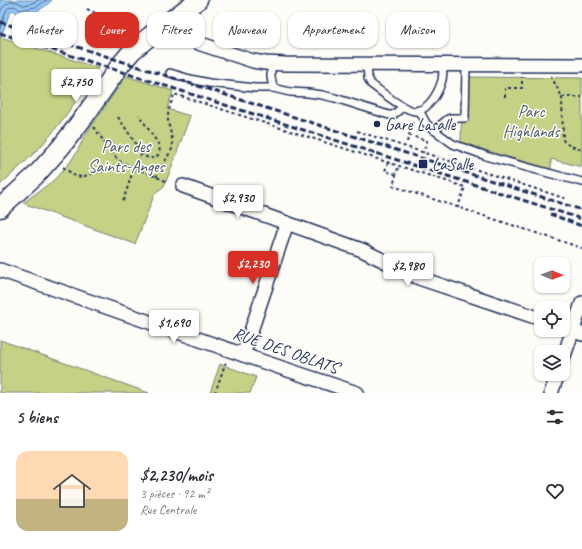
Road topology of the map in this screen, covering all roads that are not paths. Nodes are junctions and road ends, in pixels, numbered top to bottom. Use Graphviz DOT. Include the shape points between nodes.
graph roads {
  1 [pos="198,0"];
  2 [pos="182,12"];
  3 [pos="147,38"];
  4 [pos="205,45"];
  5 [pos="271,64"];
  6 [pos="367,64"];
  7 [pos="443,64"];
  8 [pos="466,64"];
  9 [pos="582,65"];
  10 [pos="170,73"];
  11 [pos="273,88"];
  12 [pos="403,107"];
  13 [pos="417,111"];
  14 [pos="434,130"];
  15 [pos="582,182"];
  16 [pos="183,186"];
  17 [pos="0,208"];
  18 [pos="287,223"];
  19 [pos="0,270"];
  20 [pos="582,303"];
  21 [pos="534,317"];
  22 [pos="573,330"];
  23 [pos="568,345"];
  24 [pos="244,355"];
  25 [pos="555,381"];
  26 [pos="357,393"];
  27 [pos="551,393"];
  1 -- 2 [label="main road"];
  3 -- 17 [label="main road" via="121,64 61,147 36,175"];
  4 -- 5 [label="street" via="253,61"];
  5 -- 6 [label="street"];
  5 -- 11 [label="lane"];
  6 -- 7 [label="street"];
  6 -- 12 [label="lane" via="371,84"];
  7 -- 8 [label="street"];
  7 -- 13 [label="lane" via="438,90 430,103"];
  8 -- 9 [label="street"];
  8 -- 14 [label="lane" via="465,118 448,119"];
  10 -- 11 [label="lane" via="209,83"];
  11 -- 12 [label="lane" via="335,98 389,115"];
  12 -- 13 [label="lane"];
  13 -- 14 [label="lane"];
  14 -- 15 [label="lane" via="453,144 483,156"];
  16 -- 18 [label="street"];
  18 -- 21 [label="street" via="362,250 419,278"];
  18 -- 24 [label="street"];
  19 -- 24 [label="street, RUE DES OBLATS"];
  20 -- 22 [label="street"];
  22 -- 23 [label="street"];
  24 -- 26 [label="street, RUE DES OBLATS"];
  25 -- 27 [label="street"];
}
